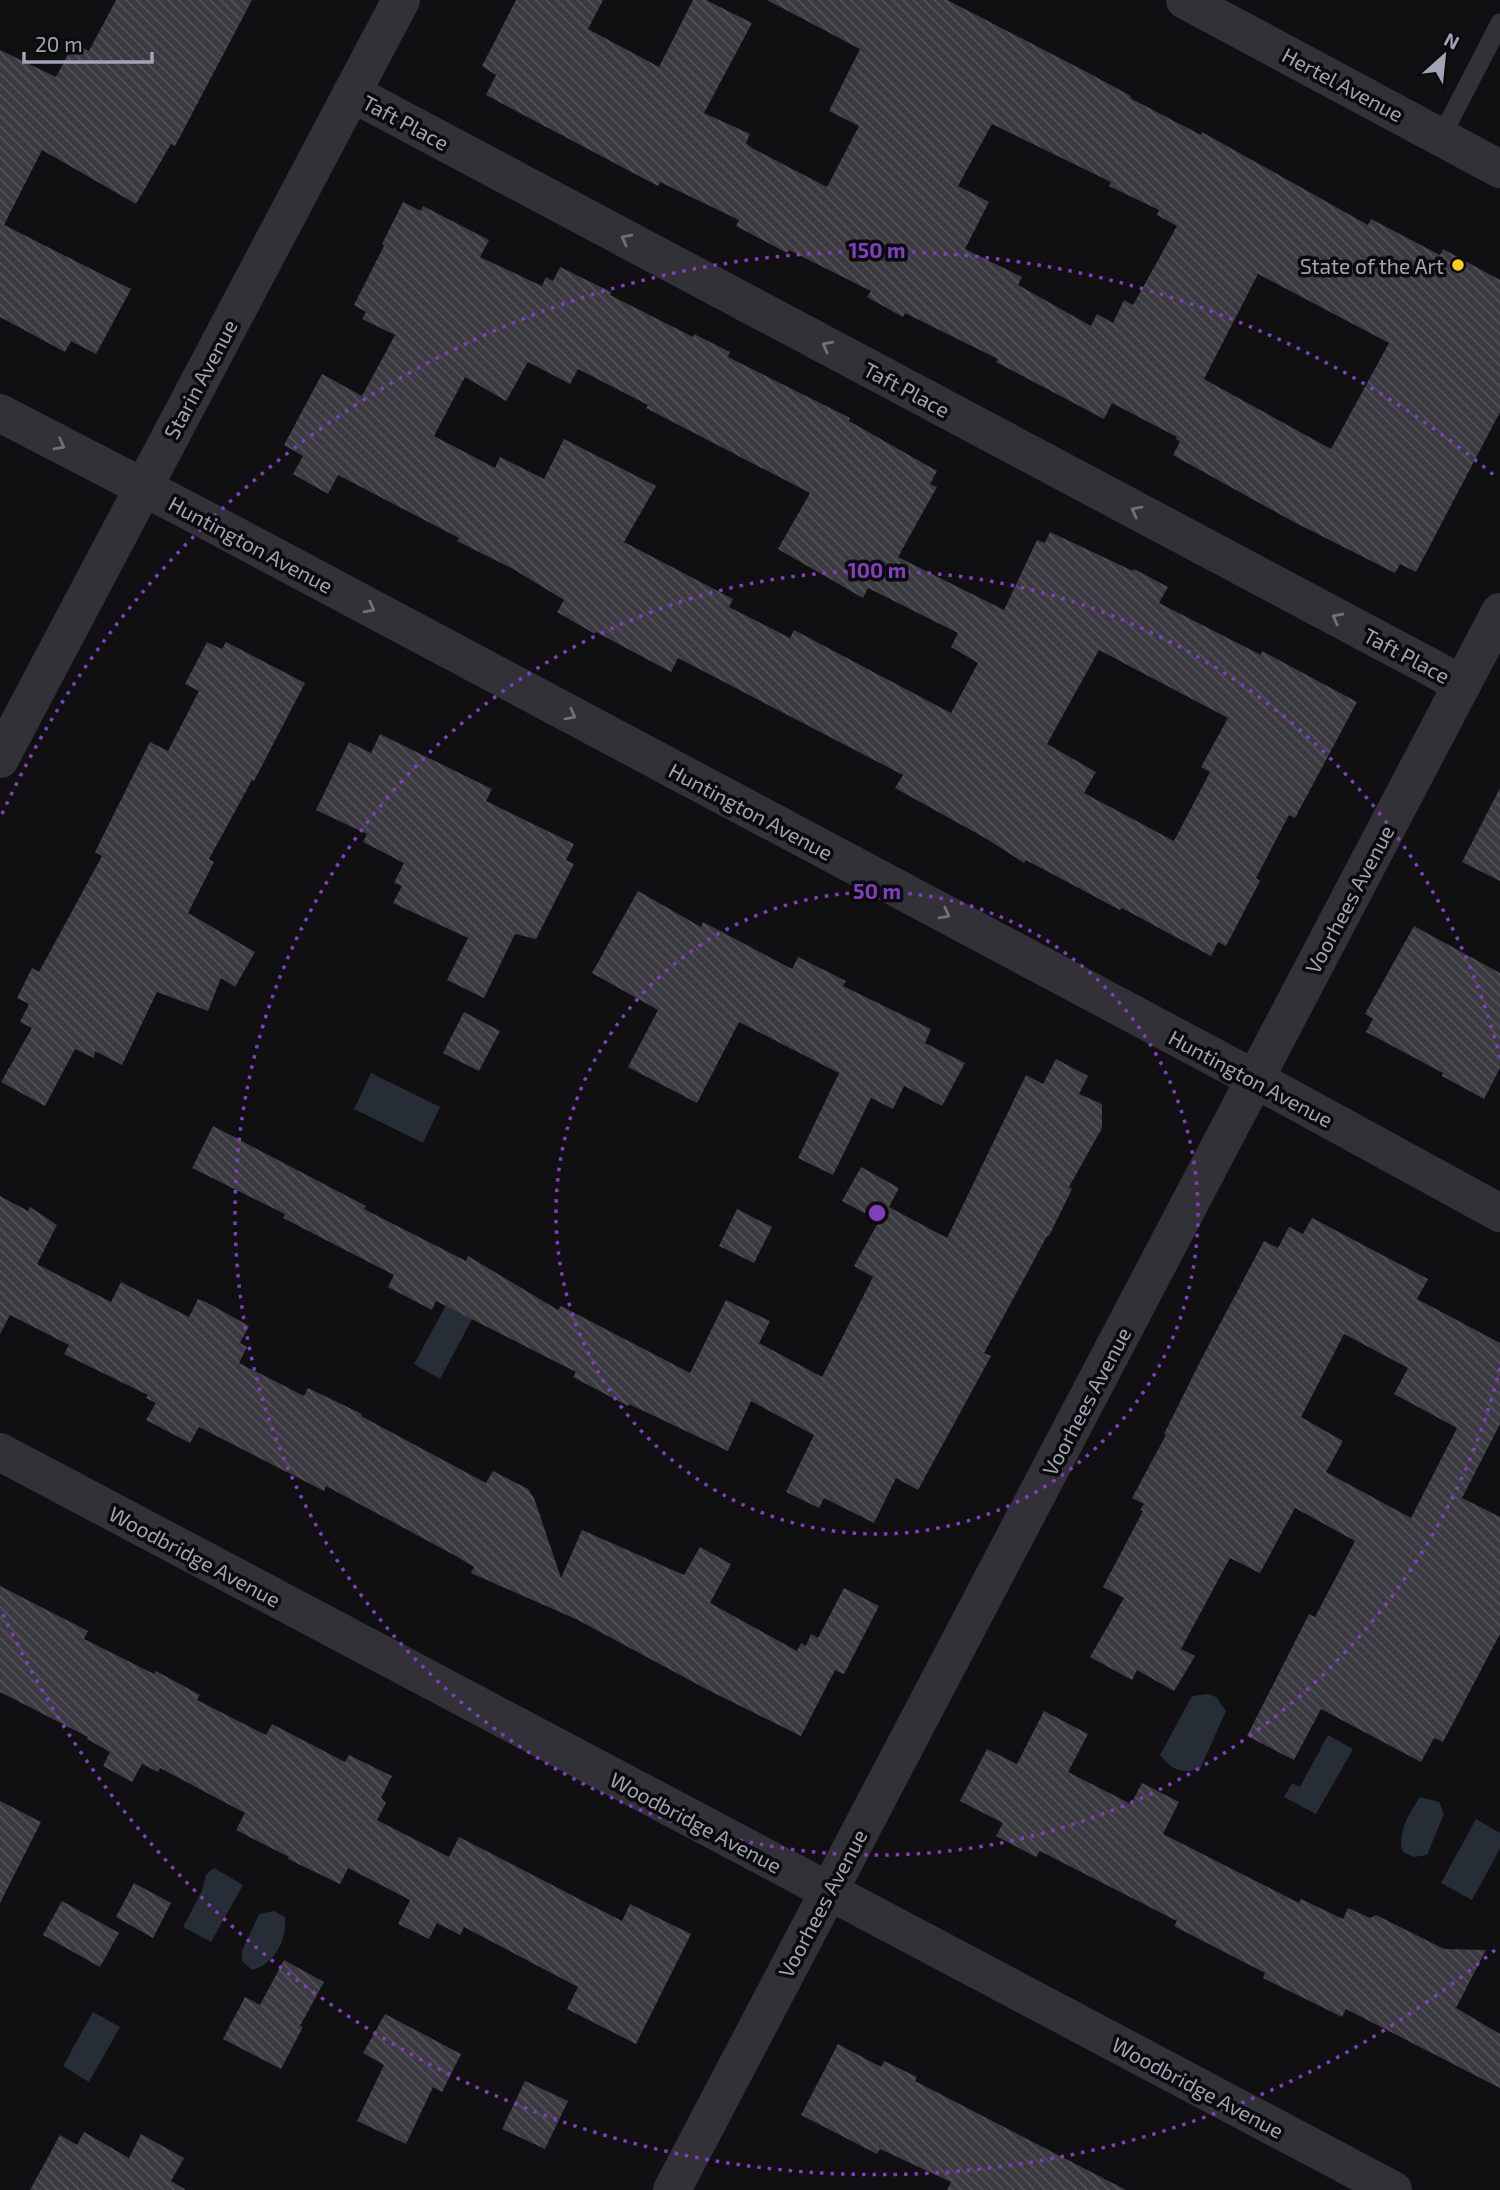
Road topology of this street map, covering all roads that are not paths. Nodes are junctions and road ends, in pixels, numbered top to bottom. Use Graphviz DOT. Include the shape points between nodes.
graph roads {
  1 [pos="401,0"];
  2 [pos="1185,0"];
  3 [pos="1500,23"];
  4 [pos="352,93"];
  5 [pos="1441,137"];
  6 [pos="1500,169"];
  7 [pos="0,413"];
  8 [pos="143,487"];
  9 [pos="1500,612"];
  10 [pos="1462,684"];
  11 [pos="0,759"];
  12 [pos="1255,1079"];
  13 [pos="1500,1213"];
  14 [pos="0,1452"];
  15 [pos="828,1892"];
  16 [pos="672,2190"];
  17 [pos="1393,2190"];
  1 -- 4 [label="street, Starin Avenue"];
  2 -- 5 [label="street, Hertel Avenue"];
  3 -- 5 [label="lane"];
  4 -- 8 [label="street, Starin Avenue"];
  10 -- 4 [label="street, Taft Place, one-way"];
  5 -- 6 [label="street, Hertel Avenue"];
  7 -- 8 [label="street, Huntington Avenue, one-way"];
  8 -- 11 [label="street, Starin Avenue"];
  8 -- 12 [label="street, Huntington Avenue, one-way"];
  9 -- 10 [label="street, Voorhees Avenue"];
  10 -- 12 [label="street, Voorhees Avenue"];
  12 -- 13 [label="street, Huntington Avenue"];
  12 -- 15 [label="street, Voorhees Avenue"];
  14 -- 15 [label="street, Woodbridge Avenue"];
  15 -- 16 [label="street, Voorhees Avenue"];
  15 -- 17 [label="street, Woodbridge Avenue"];
}
